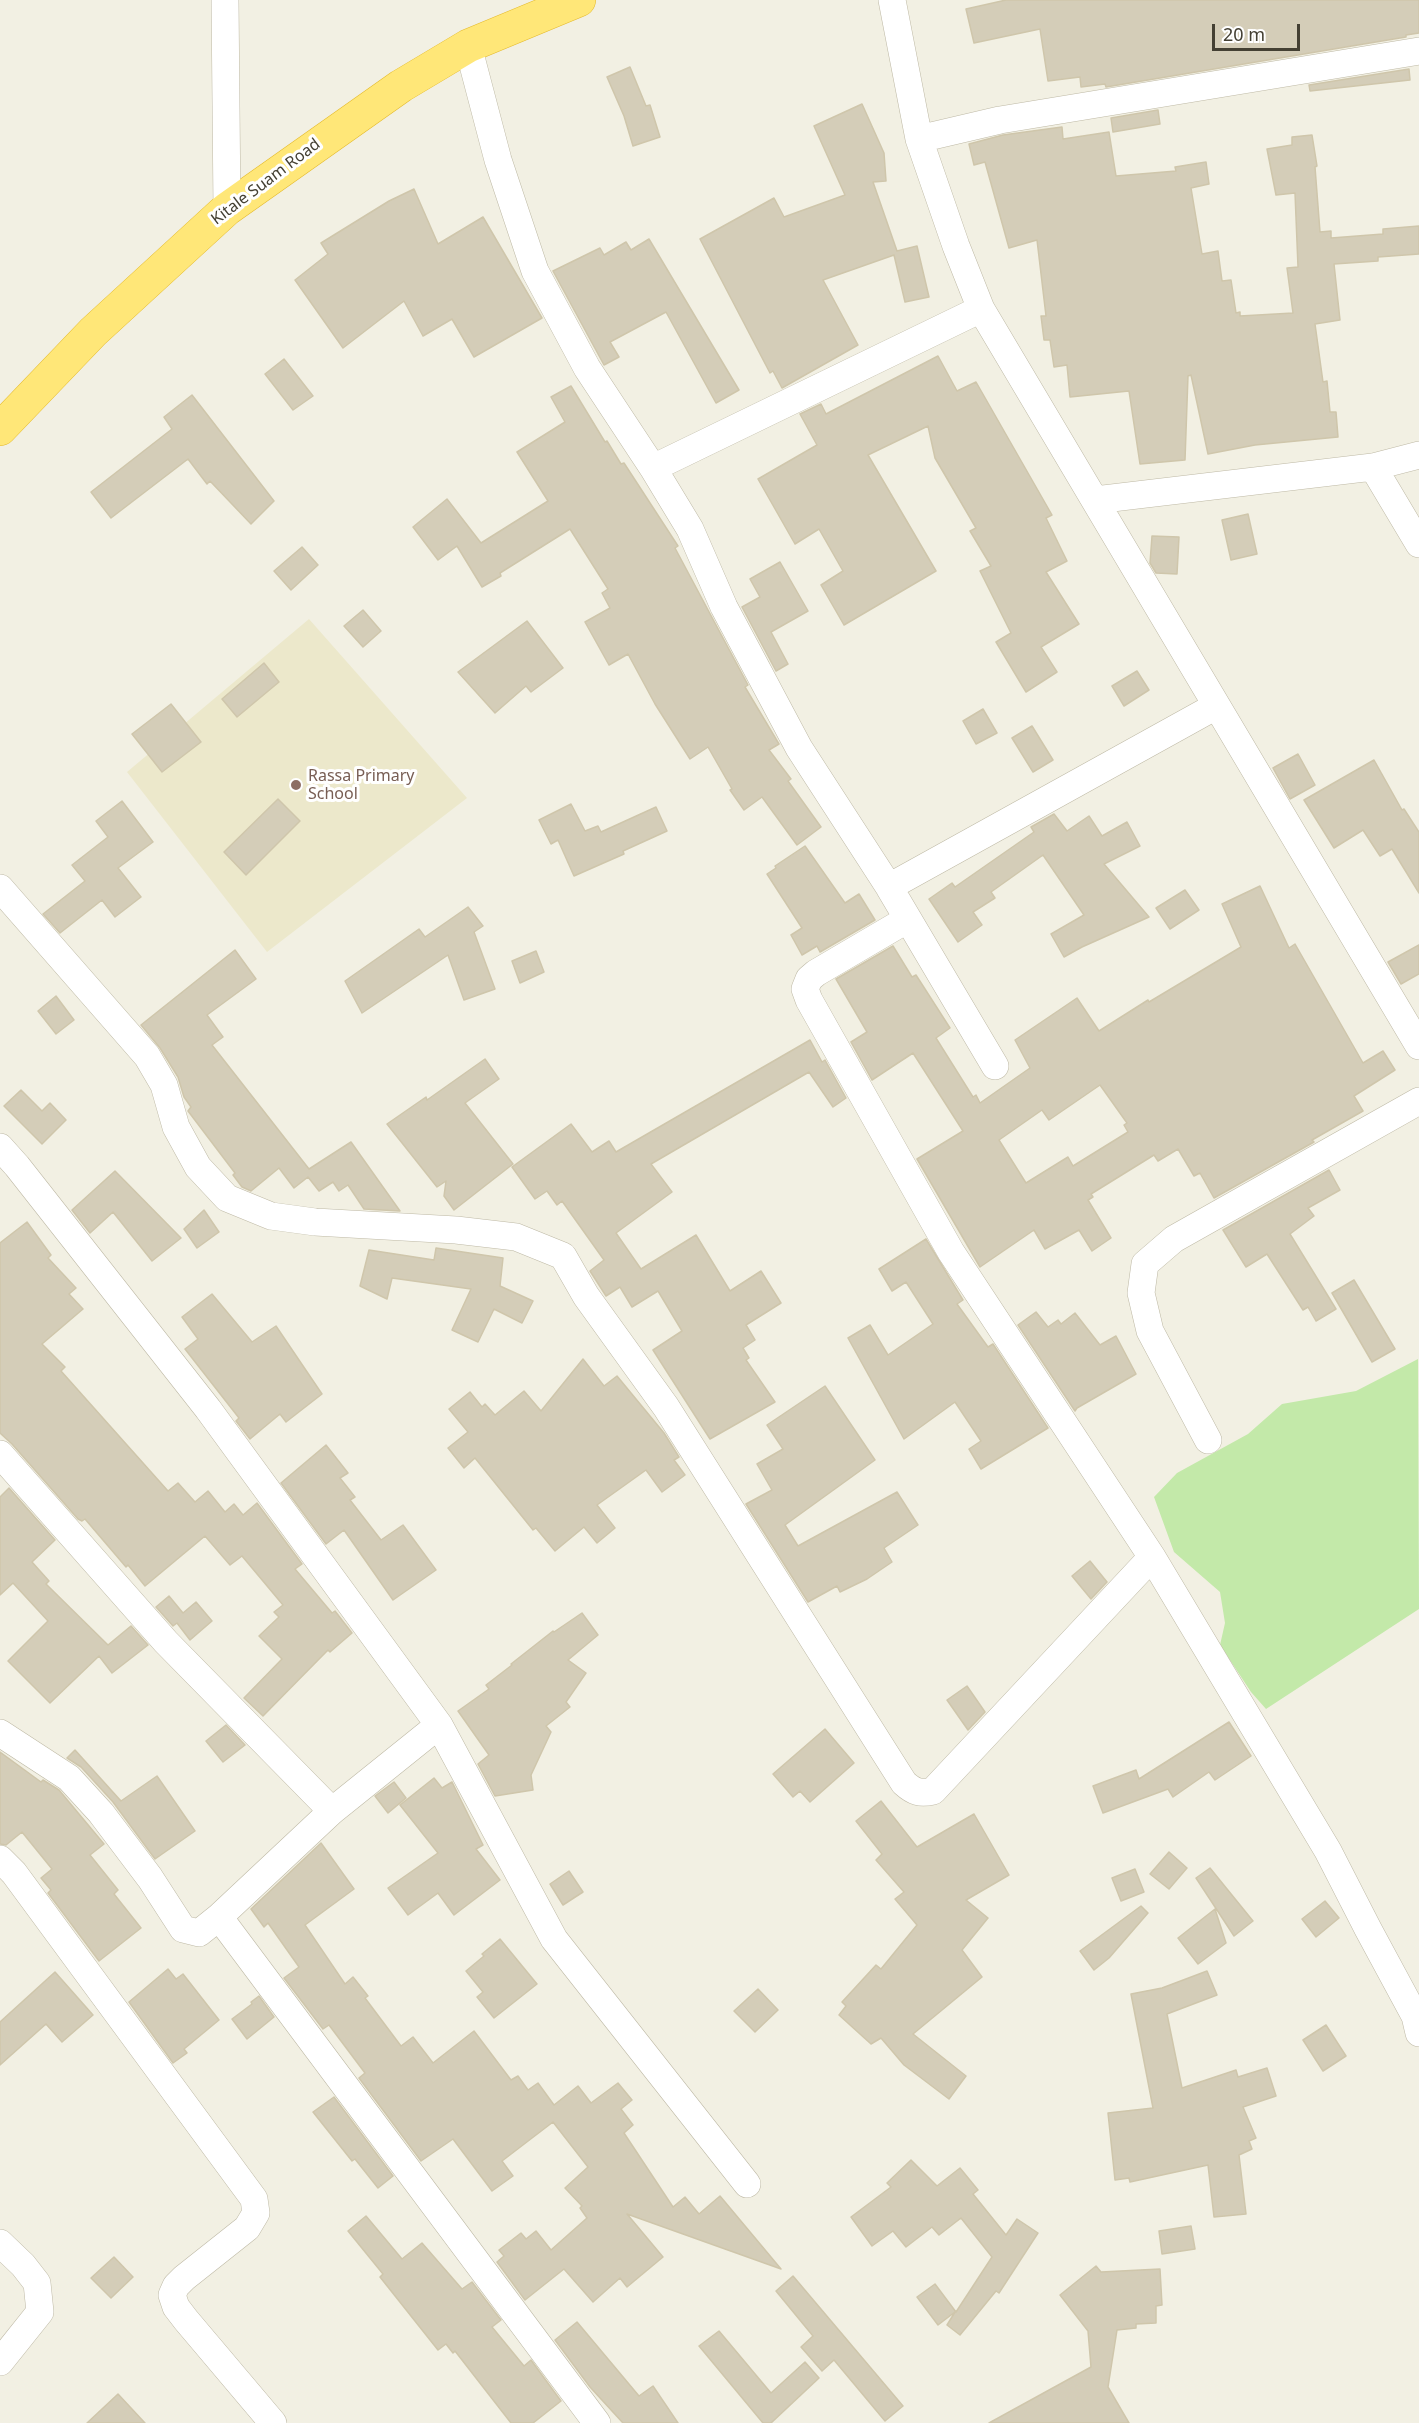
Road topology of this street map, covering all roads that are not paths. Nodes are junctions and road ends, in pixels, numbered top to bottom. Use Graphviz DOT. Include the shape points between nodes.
graph roads {
  1 [pos="225,0"];
  2 [pos="579,0"];
  3 [pos="892,0"];
  4 [pos="468,46"];
  5 [pos="1419,51"];
  6 [pos="920,139"];
  7 [pos="227,209"];
  8 [pos="981,309"];
  9 [pos="0,429"];
  10 [pos="1419,454"];
  11 [pos="1373,467"];
  12 [pos="653,468"];
  13 [pos="1095,500"];
  14 [pos="1419,544"];
  15 [pos="1216,706"];
  16 [pos="889,887"];
  17 [pos="0,888"];
  18 [pos="908,920"];
  19 [pos="1416,1033"];
  20 [pos="995,1066"];
  21 [pos="1419,1101"];
  22 [pos="0,1147"];
  23 [pos="1208,1440"];
  24 [pos="0,1454"];
  25 [pos="1152,1557"];
  26 [pos="439,1725"];
  27 [pos="0,1733"];
  28 [pos="332,1811"];
  29 [pos="0,1859"];
  30 [pos="219,1917"];
  31 [pos="1419,2033"];
  32 [pos="747,2184"];
  33 [pos="0,2243"];
  34 [pos="0,2362"];
  35 [pos="273,2423"];
  36 [pos="597,2423"];
  1 -- 7 [label="street"];
  2 -- 4 [label="highway, Kitale Suam Road"];
  3 -- 6 [label="street"];
  4 -- 7 [label="highway, Kitale Suam Road" via="401,86"];
  4 -- 12 [label="street" via="498,160 534,271 587,368"];
  5 -- 6 [label="street" via="1000,120"];
  6 -- 8 [label="street"];
  7 -- 9 [label="highway, Kitale Suam Road" via="93,332"];
  8 -- 12 [label="street"];
  8 -- 13 [label="street"];
  10 -- 11 [label="street"];
  11 -- 13 [label="street"];
  11 -- 14 [label="street"];
  12 -- 16 [label="street" via="690,529 724,607 799,748"];
  13 -- 15 [label="street"];
  15 -- 16 [label="street"];
  15 -- 19 [label="street"];
  16 -- 18 [label="street"];
  17 -- 25 [label="street" via="147,1056 164,1085 176,1127 198,1167 227,1198 271,1216 516,1238 563,1256 586,1296 666,1407 904,1783 913,1791 933,1791"];
  18 -- 20 [label="street"];
  18 -- 25 [label="street" via="816,973 808,979 805,989 951,1252"];
  21 -- 23 [label="street" via="1174,1239 1145,1264 1140,1293 1150,1331"];
  22 -- 26 [label="street" via="208,1410"];
  24 -- 28 [label="street" via="166,1642"];
  25 -- 31 [label="street" via="1328,1851 1415,2016"];
  26 -- 28 [label="street"];
  26 -- 32 [label="street" via="554,1939"];
  27 -- 30 [label="street" via="69,1778 101,1813 183,1929 199,1933"];
  28 -- 30 [label="street"];
  29 -- 35 [label="street" via="254,2199 256,2213 247,2228 184,2278 172,2295 186,2320"];
  30 -- 36 [label="street"];
  33 -- 34 [label="street" via="37,2283 40,2312"];
}
